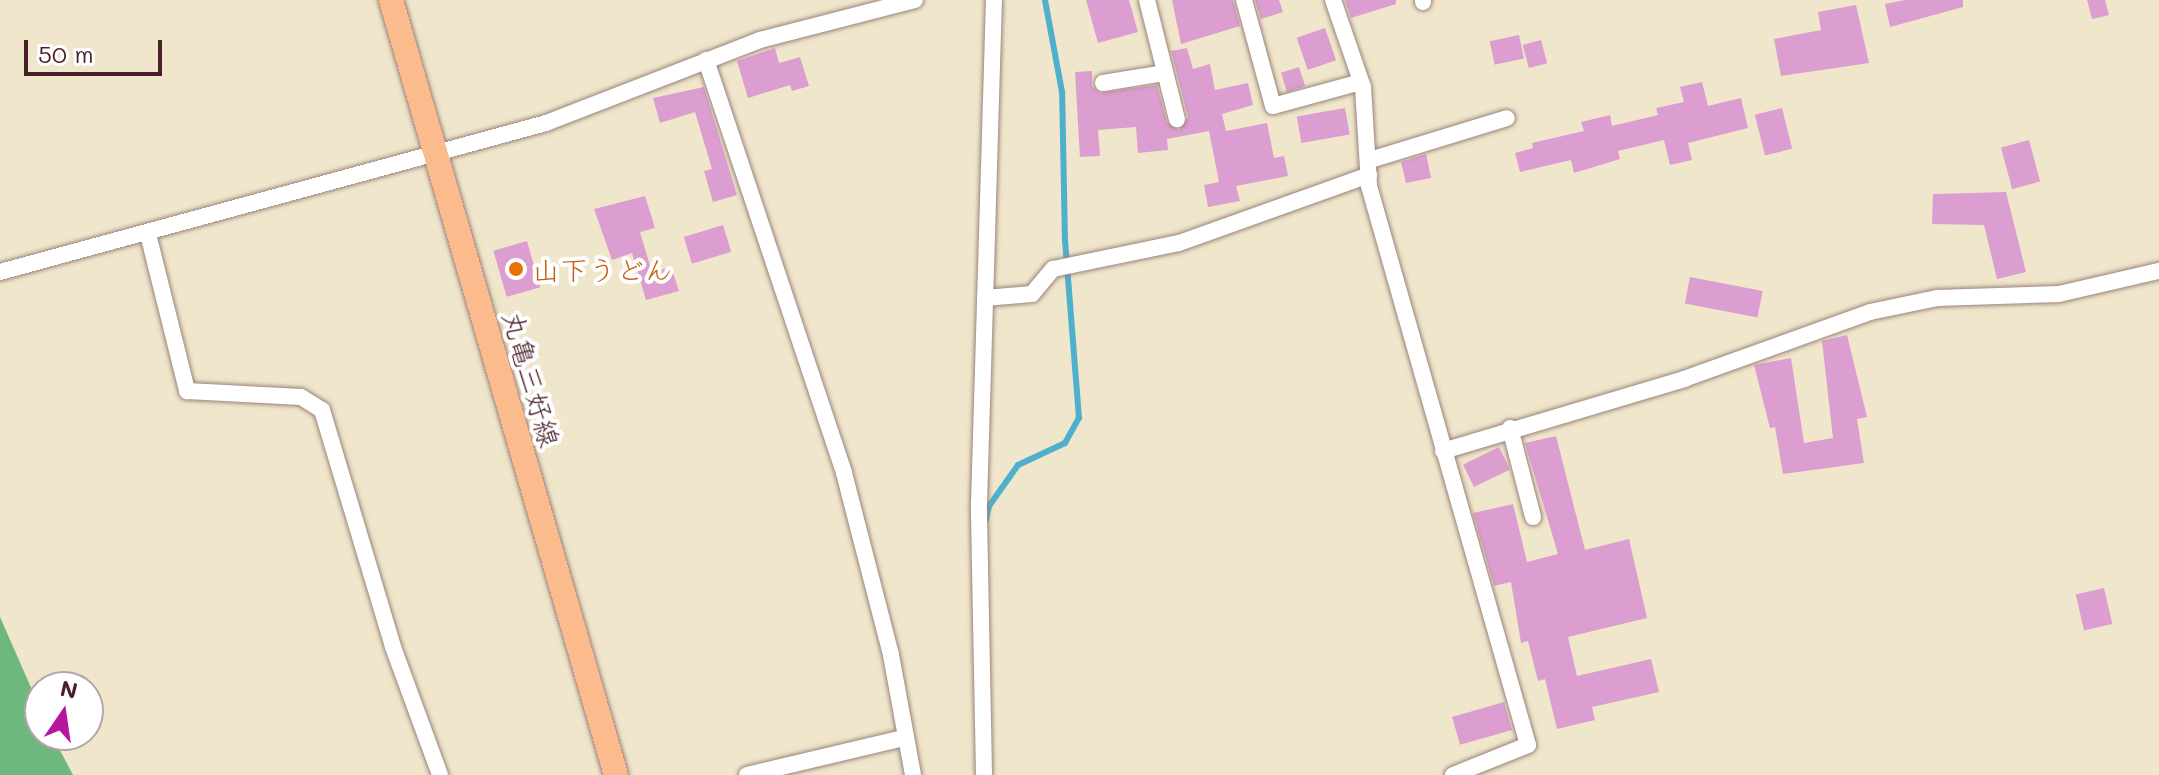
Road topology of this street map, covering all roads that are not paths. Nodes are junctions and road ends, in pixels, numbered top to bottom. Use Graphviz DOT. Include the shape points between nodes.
graph roads {
  1 [pos="391,0"];
  2 [pos="915,0"];
  3 [pos="994,0"];
  4 [pos="1147,0"];
  5 [pos="1244,0"];
  6 [pos="1333,0"];
  7 [pos="706,60"];
  8 [pos="1165,73"];
  9 [pos="1361,82"];
  10 [pos="1103,83"];
  11 [pos="1507,118"];
  12 [pos="1177,119"];
  13 [pos="435,156"];
  14 [pos="1370,168"];
  15 [pos="148,234"];
  16 [pos="2159,271"];
  17 [pos="0,272"];
  18 [pos="985,298"];
  19 [pos="1510,428"];
  20 [pos="1443,451"];
  21 [pos="1533,517"];
  22 [pos="904,738"];
  23 [pos="440,775"];
  24 [pos="616,775"];
  25 [pos="747,775"];
  26 [pos="913,775"];
  27 [pos="984,775"];
  28 [pos="1453,775"];
  1 -- 13 [label="main road, 丸亀三好線"];
  2 -- 7 [label="street" via="793,30"];
  3 -- 18 [label="street"];
  4 -- 8 [label="street"];
  5 -- 9 [label="street" via="1273,106"];
  6 -- 9 [label="street"];
  7 -- 13 [label="street" via="546,123"];
  7 -- 22 [label="street" via="844,473 891,655"];
  8 -- 10 [label="street"];
  8 -- 12 [label="street"];
  9 -- 14 [label="street"];
  11 -- 14 [label="street"];
  13 -- 15 [label="street"];
  13 -- 24 [label="main road, 丸亀三好線"];
  14 -- 18 [label="street" via="1179,243 1053,269 1032,294"];
  14 -- 20 [label="street"];
  15 -- 17 [label="street"];
  15 -- 23 [label="street" via="187,391 301,397 322,410 393,647"];
  16 -- 19 [label="street" via="2059,294 1937,298 1870,312 1684,379"];
  18 -- 27 [label="street" via="979,504"];
  19 -- 20 [label="street"];
  19 -- 21 [label="street"];
  20 -- 28 [label="street" via="1528,745"];
  22 -- 25 [label="street"];
  22 -- 26 [label="street"];
}
